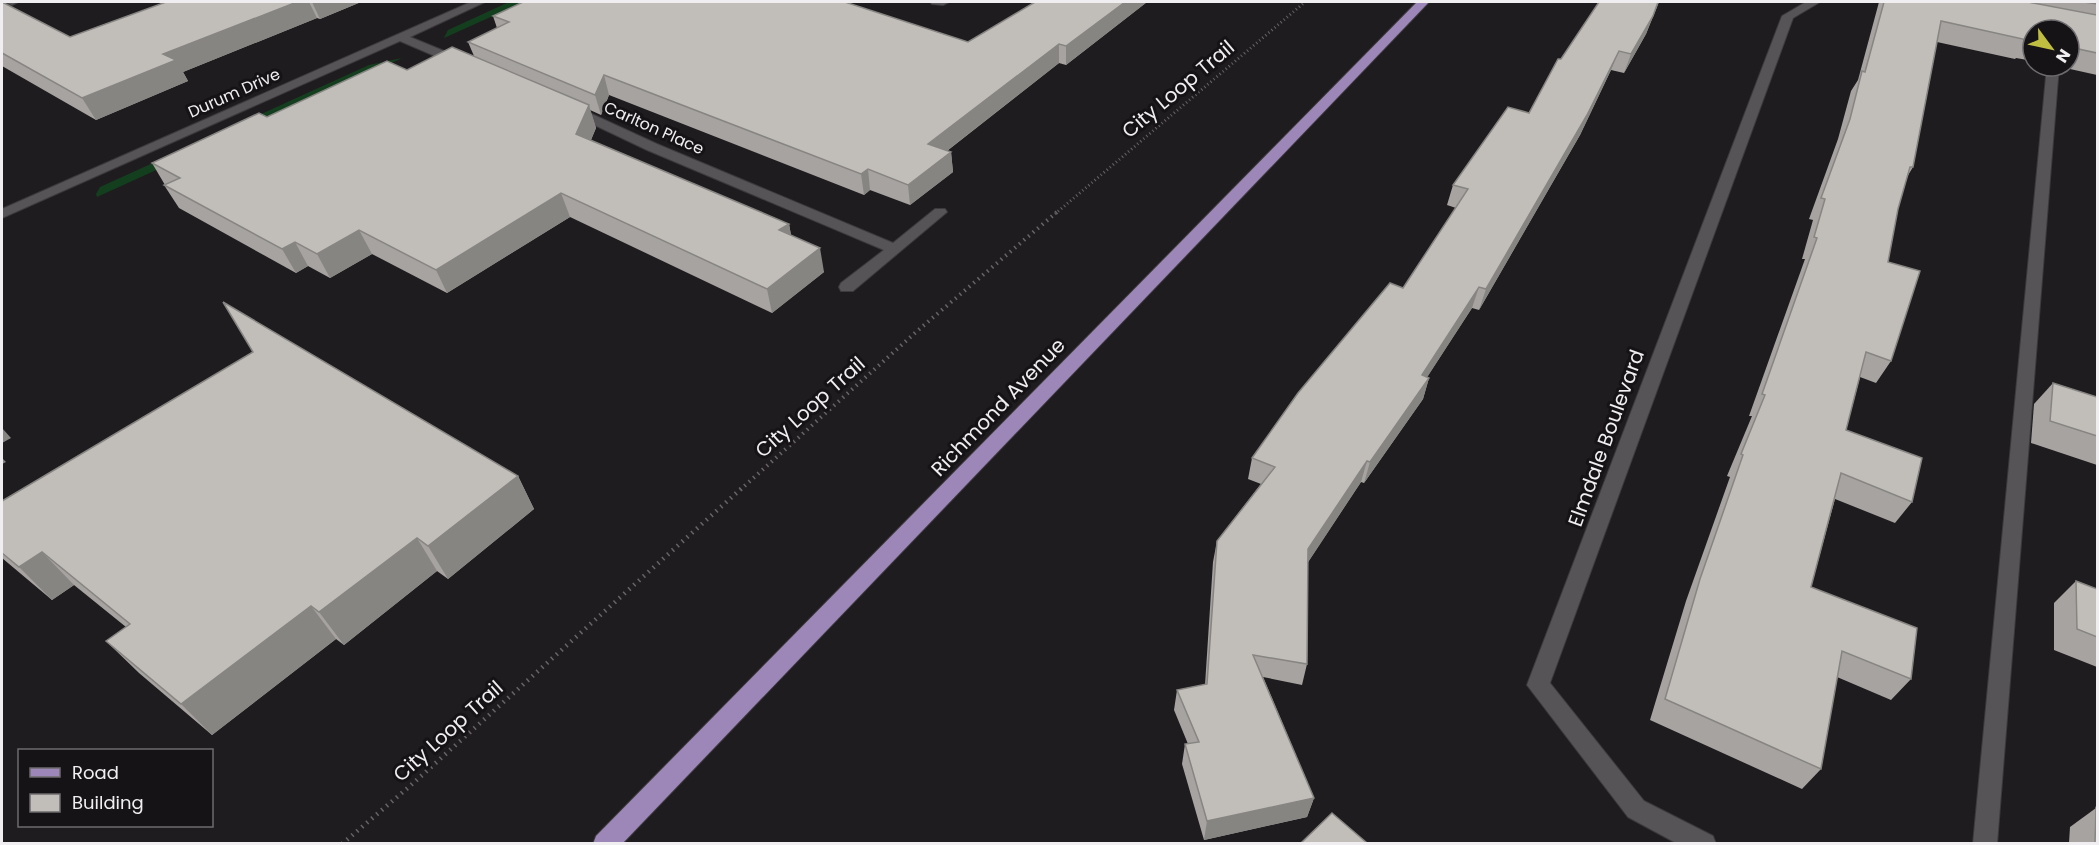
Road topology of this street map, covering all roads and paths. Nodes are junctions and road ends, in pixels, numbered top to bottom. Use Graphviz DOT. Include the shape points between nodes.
graph roads {
  1 [pos="480,2"];
  2 [pos="936,2"];
  3 [pos="943,2"];
  4 [pos="1305,2"];
  5 [pos="1423,2"];
  6 [pos="1814,2"];
  7 [pos="400,37"];
  8 [pos="477,69"];
  9 [pos="2052,78"];
  10 [pos="554,100"];
  11 [pos="940,212"];
  12 [pos="2,214"];
  13 [pos="895,249"];
  14 [pos="847,287"];
  15 [pos="342,843"];
  16 [pos="605,843"];
  17 [pos="1704,843"];
  18 [pos="1985,843"];
  1 -- 7 [label="street, Durum Drive"];
  2 -- 3 [label="street"];
  4 -- 15 [label="path, City Loop Trail" via="916,332"];
  5 -- 16 [label="main road, Richmond Avenue"];
  6 -- 17 [label="street, Elmdale Boulevard" via="1788,16 1538,685 1636,809"];
  7 -- 8 [label="street"];
  7 -- 12 [label="street, Durum Drive"];
  9 -- 18 [label="street"];
  10 -- 13 [label="street, Carlton Place" via="652,147"];
  11 -- 13 [label="street"];
  13 -- 14 [label="street"];
}
